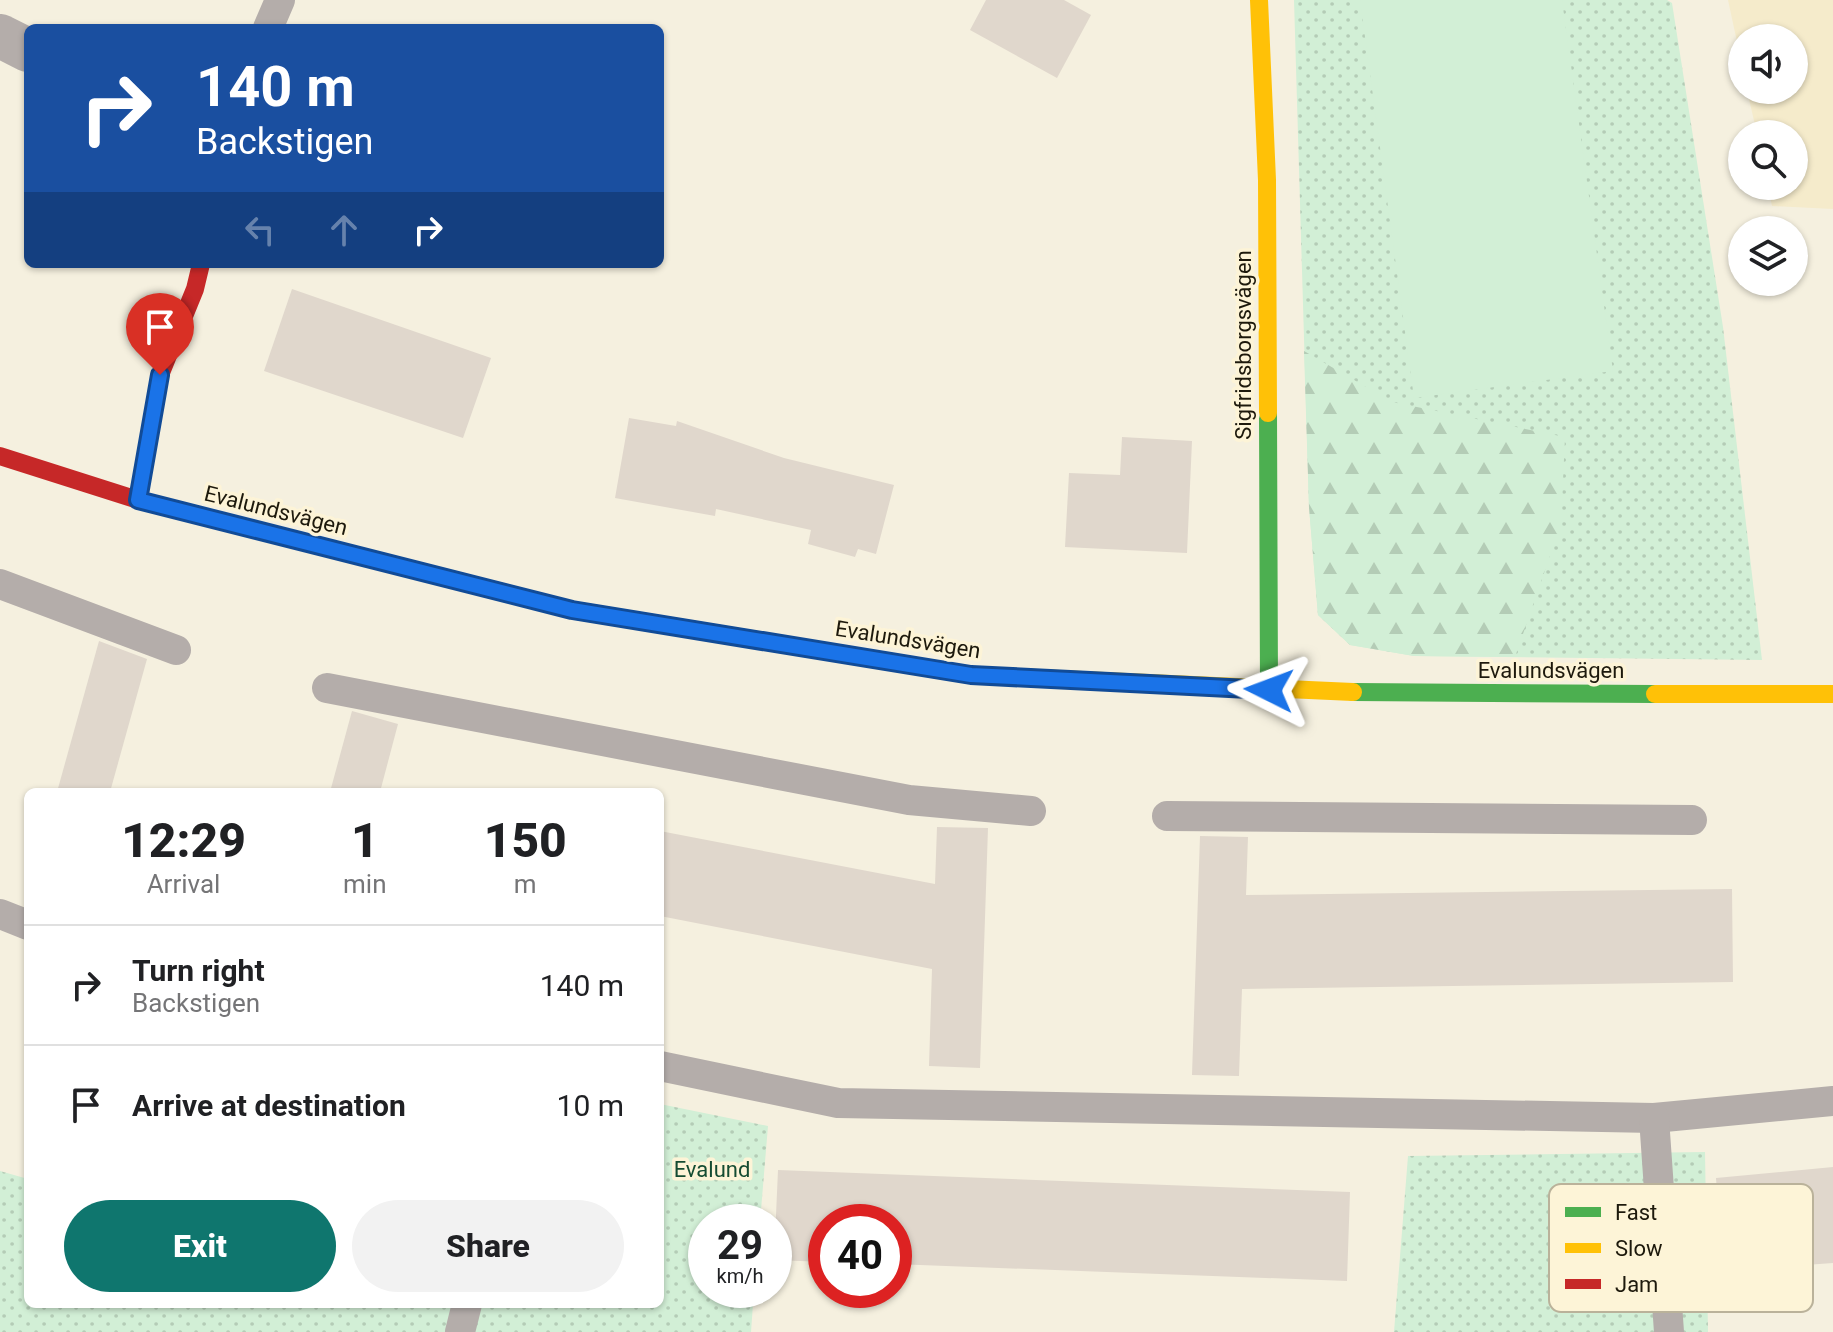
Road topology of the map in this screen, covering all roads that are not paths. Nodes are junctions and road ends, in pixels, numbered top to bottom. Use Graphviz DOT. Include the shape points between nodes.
graph roads {
  1 [pos="280,0"];
  2 [pos="1259,0"];
  3 [pos="270,24"];
  4 [pos="0,36"];
  5 [pos="24,48"];
  6 [pos="200,268"];
  7 [pos="0,456"];
  8 [pos="138,500"];
  9 [pos="0,584"];
  10 [pos="176,650"];
  11 [pos="327,688"];
  12 [pos="1269,690"];
  13 [pos="1833,694"];
  14 [pos="1031,811"];
  15 [pos="1167,816"];
  16 [pos="1692,820"];
  17 [pos="0,914"];
  18 [pos="24,923"];
  19 [pos="664,1067"];
  20 [pos="1833,1101"];
  21 [pos="1654,1118"];
  22 [pos="1659,1184"];
  23 [pos="466,1308"];
  24 [pos="1668,1312"];
  25 [pos="460,1332"];
  26 [pos="1669,1332"];
  1 -- 3 [label="lane"];
  2 -- 12 [label="street, Sigfridsborgsvägen" via="1267,180"];
  4 -- 5 [label="street"];
  6 -- 8 [label="street" via="160,375"];
  7 -- 8 [label="street, Evalundsvägen"];
  8 -- 12 [label="street, Evalundsvägen" via="572,610 971,675"];
  9 -- 10 [label="lane"];
  11 -- 14 [label="lane" via="909,800"];
  12 -- 13 [label="street, Evalundsvägen"];
  15 -- 16 [label="lane"];
  17 -- 18 [label="lane"];
  19 -- 21 [label="lane" via="838,1103"];
  20 -- 21 [label="lane"];
  21 -- 22 [label="lane"];
  23 -- 25 [label="lane"];
  24 -- 26 [label="lane"];
}
